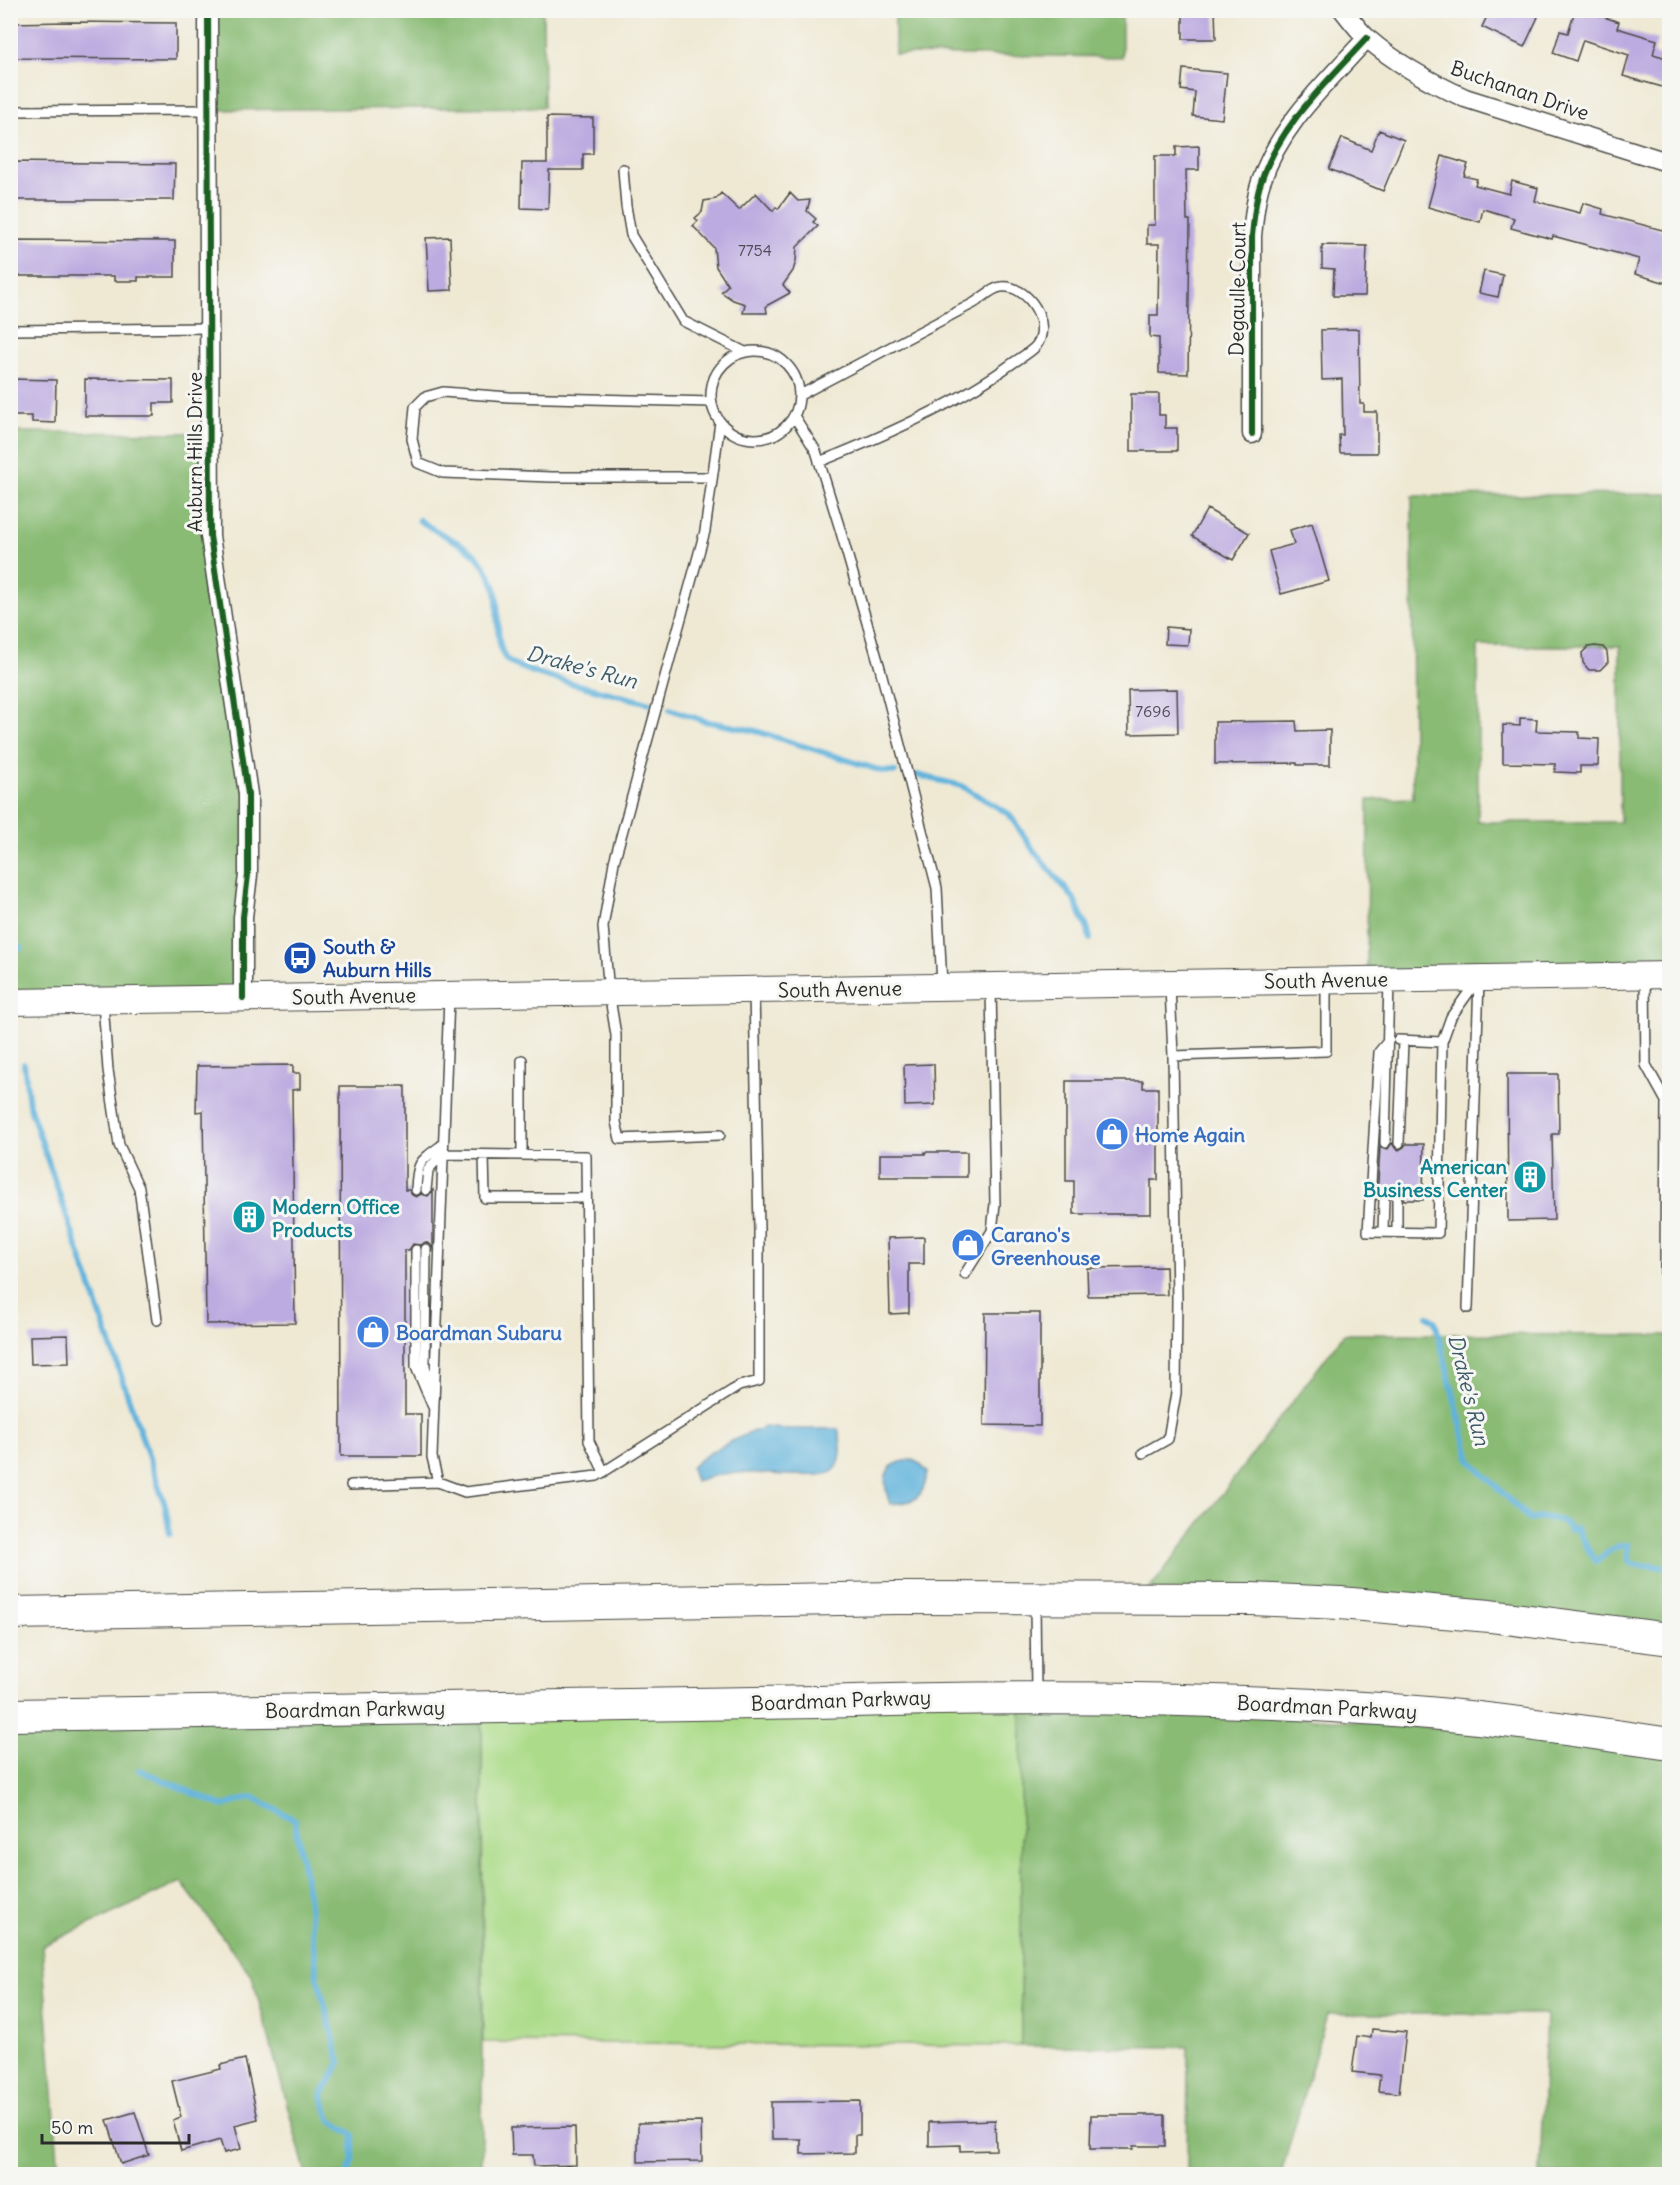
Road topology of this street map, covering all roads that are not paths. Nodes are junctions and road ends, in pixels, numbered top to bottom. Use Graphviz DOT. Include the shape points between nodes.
graph roads {
  1 [pos="208,10"];
  2 [pos="1343,10"];
  3 [pos="1366,38"];
  4 [pos="209,110"];
  5 [pos="10,111"];
  6 [pos="1670,164"];
  7 [pos="623,169"];
  8 [pos="210,328"];
  9 [pos="10,330"];
  10 [pos="745,352"];
  11 [pos="800,395"];
  12 [pos="712,402"];
  13 [pos="794,416"];
  14 [pos="720,422"];
  15 [pos="1252,434"];
  16 [pos="819,462"];
  17 [pos="712,477"];
  18 [pos="1658,975"];
  19 [pos="1479,978"];
  20 [pos="1389,979"];
  21 [pos="1326,980"];
  22 [pos="1170,982"];
  23 [pos="991,986"];
  24 [pos="942,987"];
  25 [pos="754,990"];
  26 [pos="609,992"];
  27 [pos="449,995"];
  28 [pos="243,998"];
  29 [pos="103,1001"];
  30 [pos="10,1002"];
  31 [pos="1389,1040"];
  32 [pos="1403,1041"];
  33 [pos="1442,1042"];
  34 [pos="1173,1056"];
  35 [pos="522,1060"];
  36 [pos="720,1136"];
  37 [pos="1385,1143"];
  38 [pos="1399,1143"];
  39 [pos="442,1150"];
  40 [pos="484,1155"];
  41 [pos="522,1155"];
  42 [pos="421,1190"];
  43 [pos="586,1197"];
  44 [pos="1384,1199"];
  45 [pos="1397,1200"];
  46 [pos="1383,1232"];
  47 [pos="1397,1232"];
  48 [pos="426,1249"];
  49 [pos="416,1250"];
  50 [pos="965,1274"];
  51 [pos="1665,1281"];
  52 [pos="1468,1308"];
  53 [pos="157,1320"];
  54 [pos="434,1409"];
  55 [pos="1143,1453"];
  56 [pos="604,1472"];
  57 [pos="438,1482"];
  58 [pos="351,1485"];
  59 [pos="1035,1599"];
  60 [pos="10,1613"];
  61 [pos="1670,1640"];
  62 [pos="1036,1698"];
  63 [pos="10,1715"];
  64 [pos="1670,1744"];
  1 -- 4 [label="street, Auburn Hills Drive"];
  2 -- 3 [label="street, Buchanan Drive"];
  3 -- 6 [label="street, Buchanan Drive" via="1407,68 1465,98"];
  3 -- 15 [label="street, Degaulle Court" via="1283,135 1261,182 1252,236"];
  4 -- 5 [label="lane"];
  4 -- 8 [label="street, Auburn Hills Drive"];
  7 -- 10 [label="lane" via="631,235 683,321"];
  8 -- 9 [label="lane"];
  8 -- 28 [label="street, Auburn Hills Drive" via="210,536 248,794"];
  10 -- 11 [label="lane" via="758,351 783,360 798,382"];
  10 -- 12 [label="lane" via="733,357 719,371"];
  11 -- 13 [label="lane"];
  11 -- 16 [label="lane" via="998,287 1018,290 1038,312 1042,330 1036,346 984,383 869,442"];
  12 -- 14 [label="lane"];
  12 -- 17 [label="lane" via="443,392 425,397 414,407 412,439 418,463 443,473"];
  13 -- 14 [label="lane" via="786,428 759,439 731,432"];
  13 -- 16 [label="lane"];
  14 -- 17 [label="lane"];
  16 -- 24 [label="lane" via="880,668 937,888"];
  17 -- 26 [label="lane" via="705,531 614,862 603,927"];
  18 -- 19 [label="main road, South Avenue"];
  18 -- 51 [label="lane" via="1646,1065 1666,1101"];
  19 -- 20 [label="main road, South Avenue"];
  19 -- 33 [label="lane" via="1451,1017"];
  19 -- 52 [label="lane"];
  20 -- 21 [label="main road, South Avenue"];
  20 -- 31 [label="lane"];
  21 -- 22 [label="main road, South Avenue"];
  21 -- 34 [label="lane" via="1326,1051"];
  22 -- 23 [label="main road, South Avenue"];
  22 -- 34 [label="lane"];
  23 -- 24 [label="main road, South Avenue"];
  23 -- 50 [label="lane" via="995,1204 992,1230"];
  24 -- 25 [label="main road, South Avenue"];
  25 -- 26 [label="main road, South Avenue"];
  25 -- 56 [label="lane" via="759,1381 739,1386"];
  26 -- 27 [label="main road, South Avenue"];
  26 -- 36 [label="lane" via="616,1035 616,1122 620,1139"];
  27 -- 28 [label="main road, South Avenue"];
  27 -- 39 [label="lane"];
  28 -- 29 [label="main road, South Avenue"];
  29 -- 30 [label="main road, South Avenue"];
  29 -- 53 [label="lane" via="119,1145 139,1188"];
  31 -- 32 [label="lane"];
  31 -- 37 [label="lane"];
  31 -- 46 [label="lane" via="1379,1052 1368,1232"];
  32 -- 33 [label="lane"];
  32 -- 38 [label="lane"];
  33 -- 47 [label="lane" via="1438,1233"];
  34 -- 55 [label="lane" via="1176,1393 1168,1439"];
  35 -- 41 [label="lane"];
  39 -- 40 [label="lane"];
  39 -- 42 [label="lane" via="425,1158 417,1168"];
  39 -- 54 [label="lane"];
  40 -- 41 [label="lane"];
  40 -- 43 [label="lane" via="485,1198"];
  41 -- 43 [label="lane" via="586,1156"];
  43 -- 56 [label="lane" via="589,1441"];
  44 -- 46 [label="lane"];
  45 -- 47 [label="lane"];
  46 -- 47 [label="lane"];
  48 -- 54 [label="lane" via="425,1366"];
  49 -- 54 [label="lane" via="416,1367"];
  54 -- 57 [label="lane" via="432,1457"];
  56 -- 57 [label="lane" via="465,1492"];
  57 -- 58 [label="lane"];
  59 -- 60 [label="highway"];
  59 -- 61 [label="highway" via="1340,1603 1490,1616"];
  59 -- 62 [label="lane"];
  62 -- 63 [label="highway, Boardman Parkway"];
  62 -- 64 [label="highway, Boardman Parkway" via="1364,1708 1557,1727"];
}
